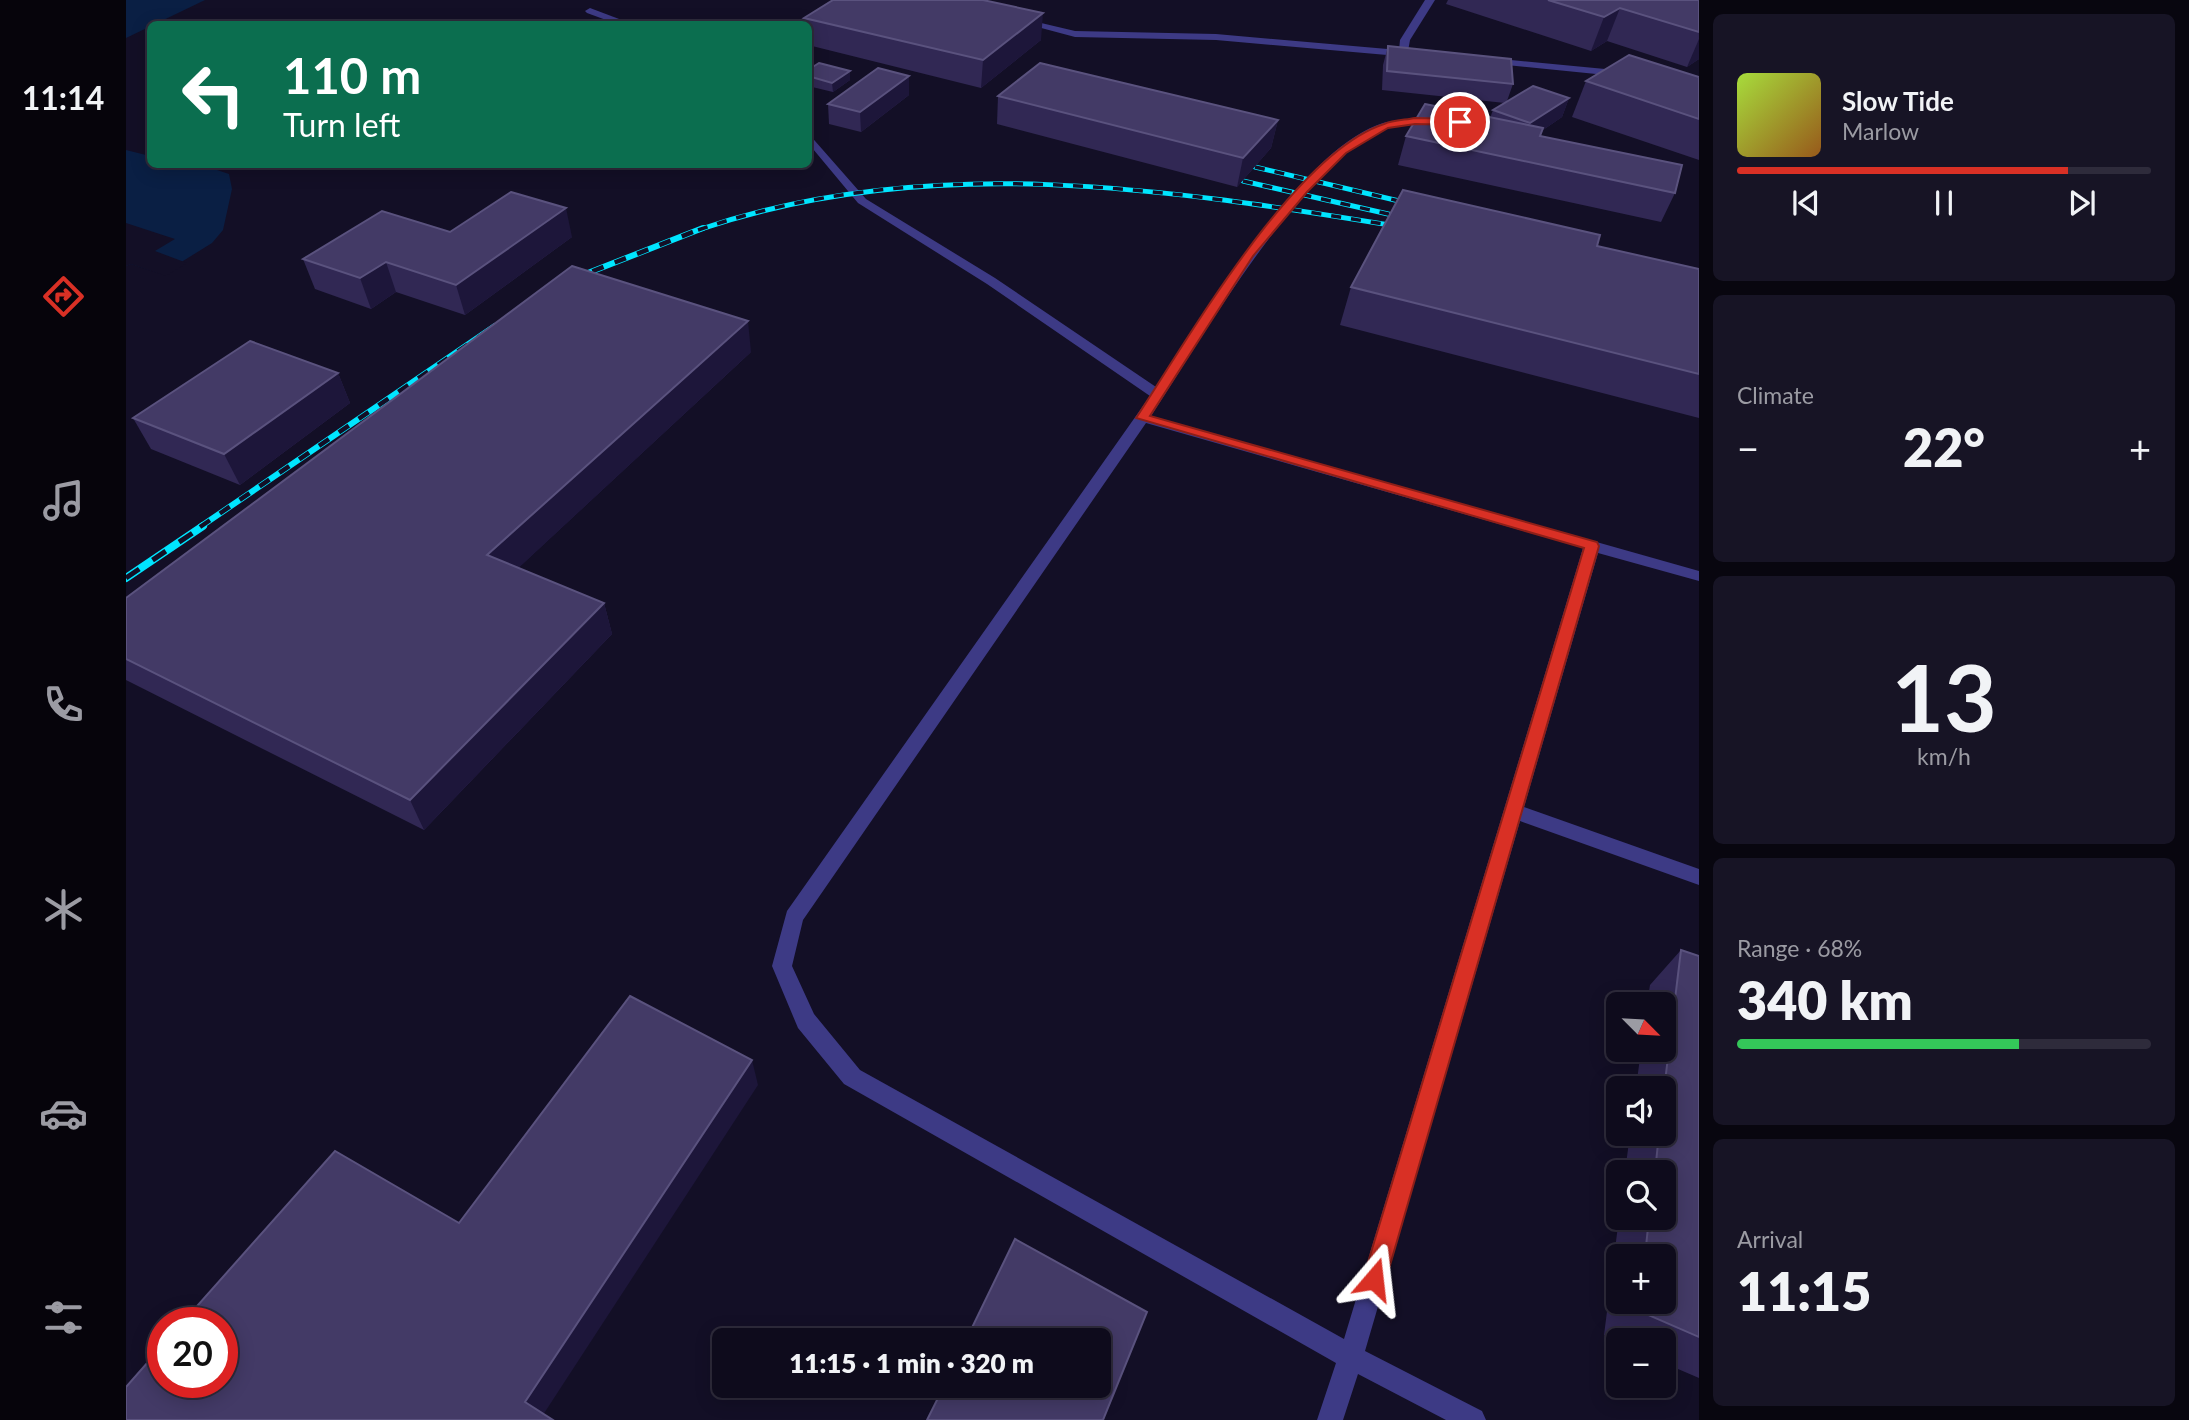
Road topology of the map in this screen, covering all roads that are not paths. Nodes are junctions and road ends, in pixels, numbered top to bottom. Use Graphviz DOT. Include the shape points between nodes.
graph roads {
  1 [pos="1430,0"];
  2 [pos="590,10"];
  3 [pos="1008,19"];
  4 [pos="617,21"];
  5 [pos="1403,54"];
  6 [pos="1417,55"];
  7 [pos="1484,61"];
  8 [pos="1632,74"];
  9 [pos="1455,122"];
  10 [pos="812,141"];
  11 [pos="1158,395"];
  12 [pos="1143,418"];
  13 [pos="1592,546"];
  14 [pos="1699,576"];
  15 [pos="1513,811"];
  16 [pos="1699,877"];
  17 [pos="1351,1357"];
  18 [pos="1330,1420"];
  19 [pos="1473,1420"];
  1 -- 5 [label="lane" via="1405,40"];
  2 -- 4 [label="lane"];
  3 -- 5 [label="lane" via="1075,34 1216,37"];
  5 -- 6 [label="lane"];
  7 -- 8 [label="lane"];
  9 -- 11 [label="lane" via="1385,126 1342,151 1249,255"];
  10 -- 11 [label="lane" via="862,201 991,281"];
  11 -- 12 [label="lane"];
  12 -- 13 [label="lane"];
  12 -- 17 [label="lane" via="794,917 782,966 806,1021 852,1077"];
  13 -- 14 [label="lane"];
  13 -- 15 [label="lane"];
  15 -- 16 [label="lane"];
  15 -- 17 [label="lane"];
  17 -- 18 [label="lane"];
  17 -- 19 [label="lane"];
}
